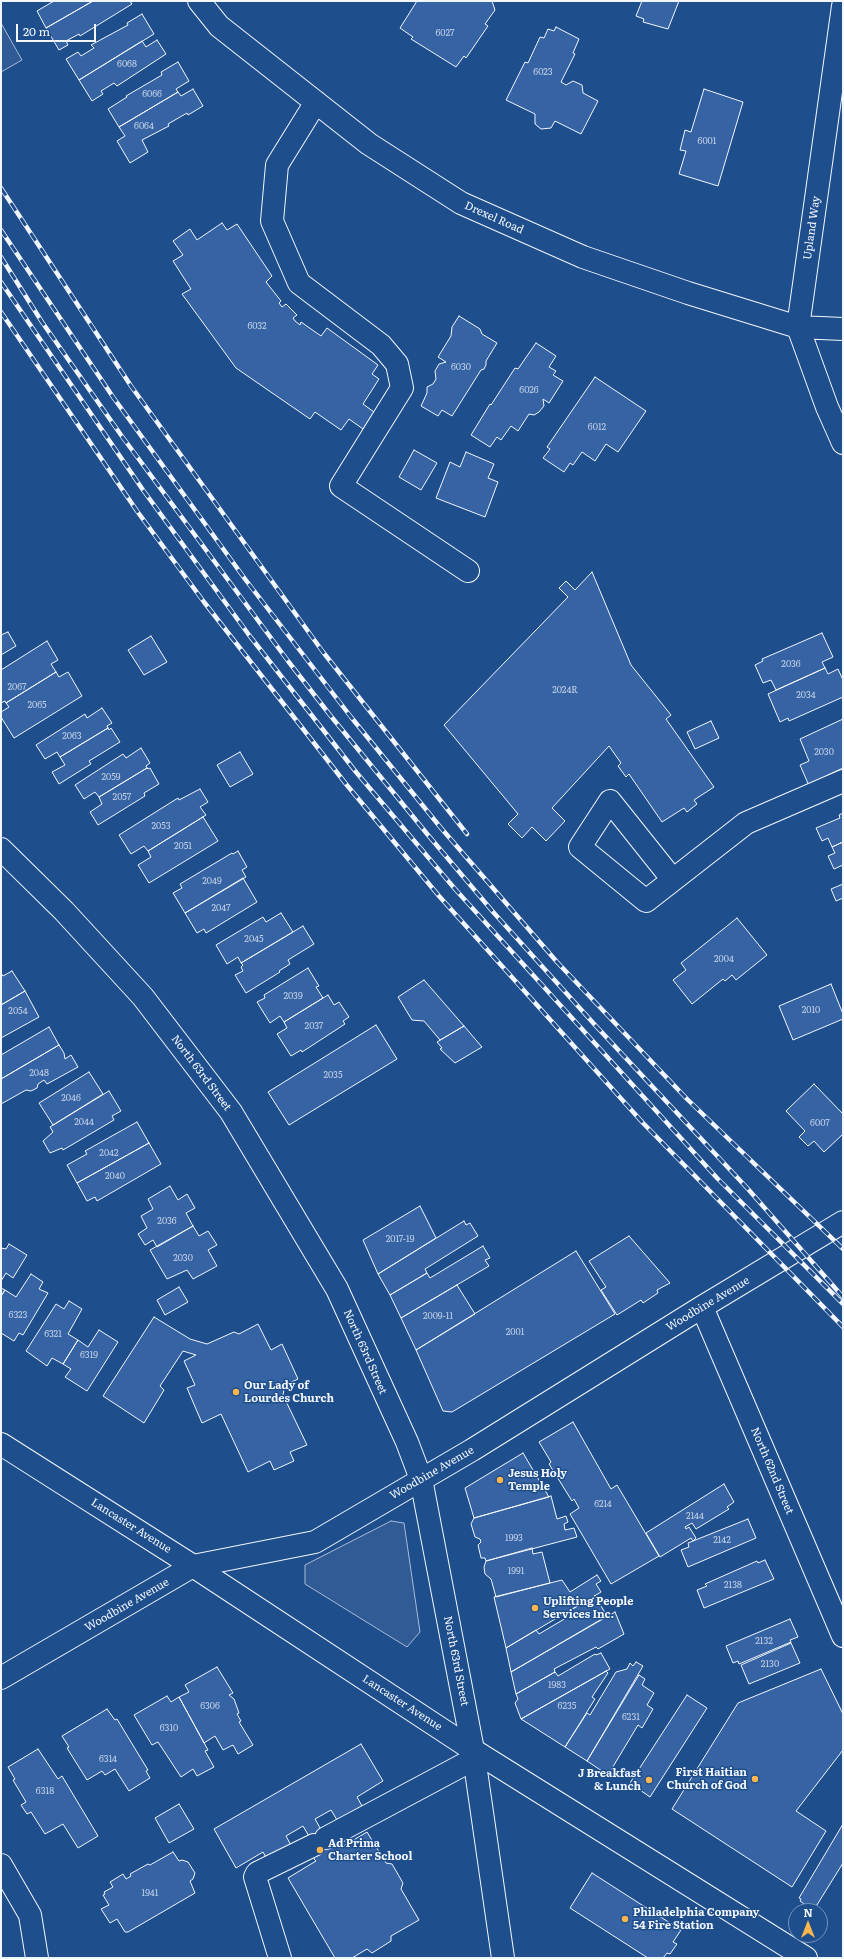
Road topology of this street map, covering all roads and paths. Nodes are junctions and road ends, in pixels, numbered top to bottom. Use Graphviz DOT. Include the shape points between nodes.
graph roads {
  1 [pos="199,1"];
  2 [pos="843,6"];
  3 [pos="316,102"];
  4 [pos="798,327"];
  5 [pos="843,329"];
  6 [pos="843,443"];
  7 [pos="468,571"];
  8 [pos="843,781"];
  9 [pos="1,849"];
  10 [pos="673,880"];
  11 [pos="843,1222"];
  12 [pos="702,1307"];
  13 [pos="1,1444"];
  14 [pos="421,1479"];
  15 [pos="193,1566"];
  16 [pos="843,1636"];
  17 [pos="1,1678"];
  18 [pos="473,1754"];
  19 [pos="1,1864"];
  20 [pos="37,1958"];
  21 [pos="280,1958"];
  22 [pos="503,1958"];
  23 [pos="806,1958"];
  1 -- 3 [label="main road, Drexel Road" via="219,26"];
  2 -- 4 [label="main road, Upland Way"];
  3 -- 4 [label="main road, Drexel Road" via="369,144 461,203 583,257"];
  3 -- 7 [label="main road" via="277,165 272,221 299,284 381,345 397,364 402,388 341,486"];
  4 -- 5 [label="main road, Drexel Road"];
  4 -- 6 [label="main road, Upland Way"];
  8 -- 10 [label="main road" via="746,823"];
  9 -- 14 [label="main road, North 63rd Street" via="64,911 143,997 231,1112 337,1289 404,1435"];
  11 -- 12 [label="main road, Woodbine Avenue"];
  12 -- 14 [label="main road, Woodbine Avenue"];
  12 -- 16 [label="main road, North 62nd Street"];
  13 -- 15 [label="main road, Lancaster Avenue"];
  14 -- 15 [label="main road, Woodbine Avenue" via="315,1542"];
  14 -- 18 [label="main road, North 63rd Street"];
  15 -- 17 [label="main road, Woodbine Avenue"];
  15 -- 18 [label="main road, Lancaster Avenue"];
  18 -- 21 [label="main road" via="320,1841 257,1873 255,1877"];
  18 -- 22 [label="main road, North 63rd Street"];
  18 -- 23 [label="main road, Lancaster Avenue"];
  19 -- 20 [label="main road" via="30,1915"];
}
